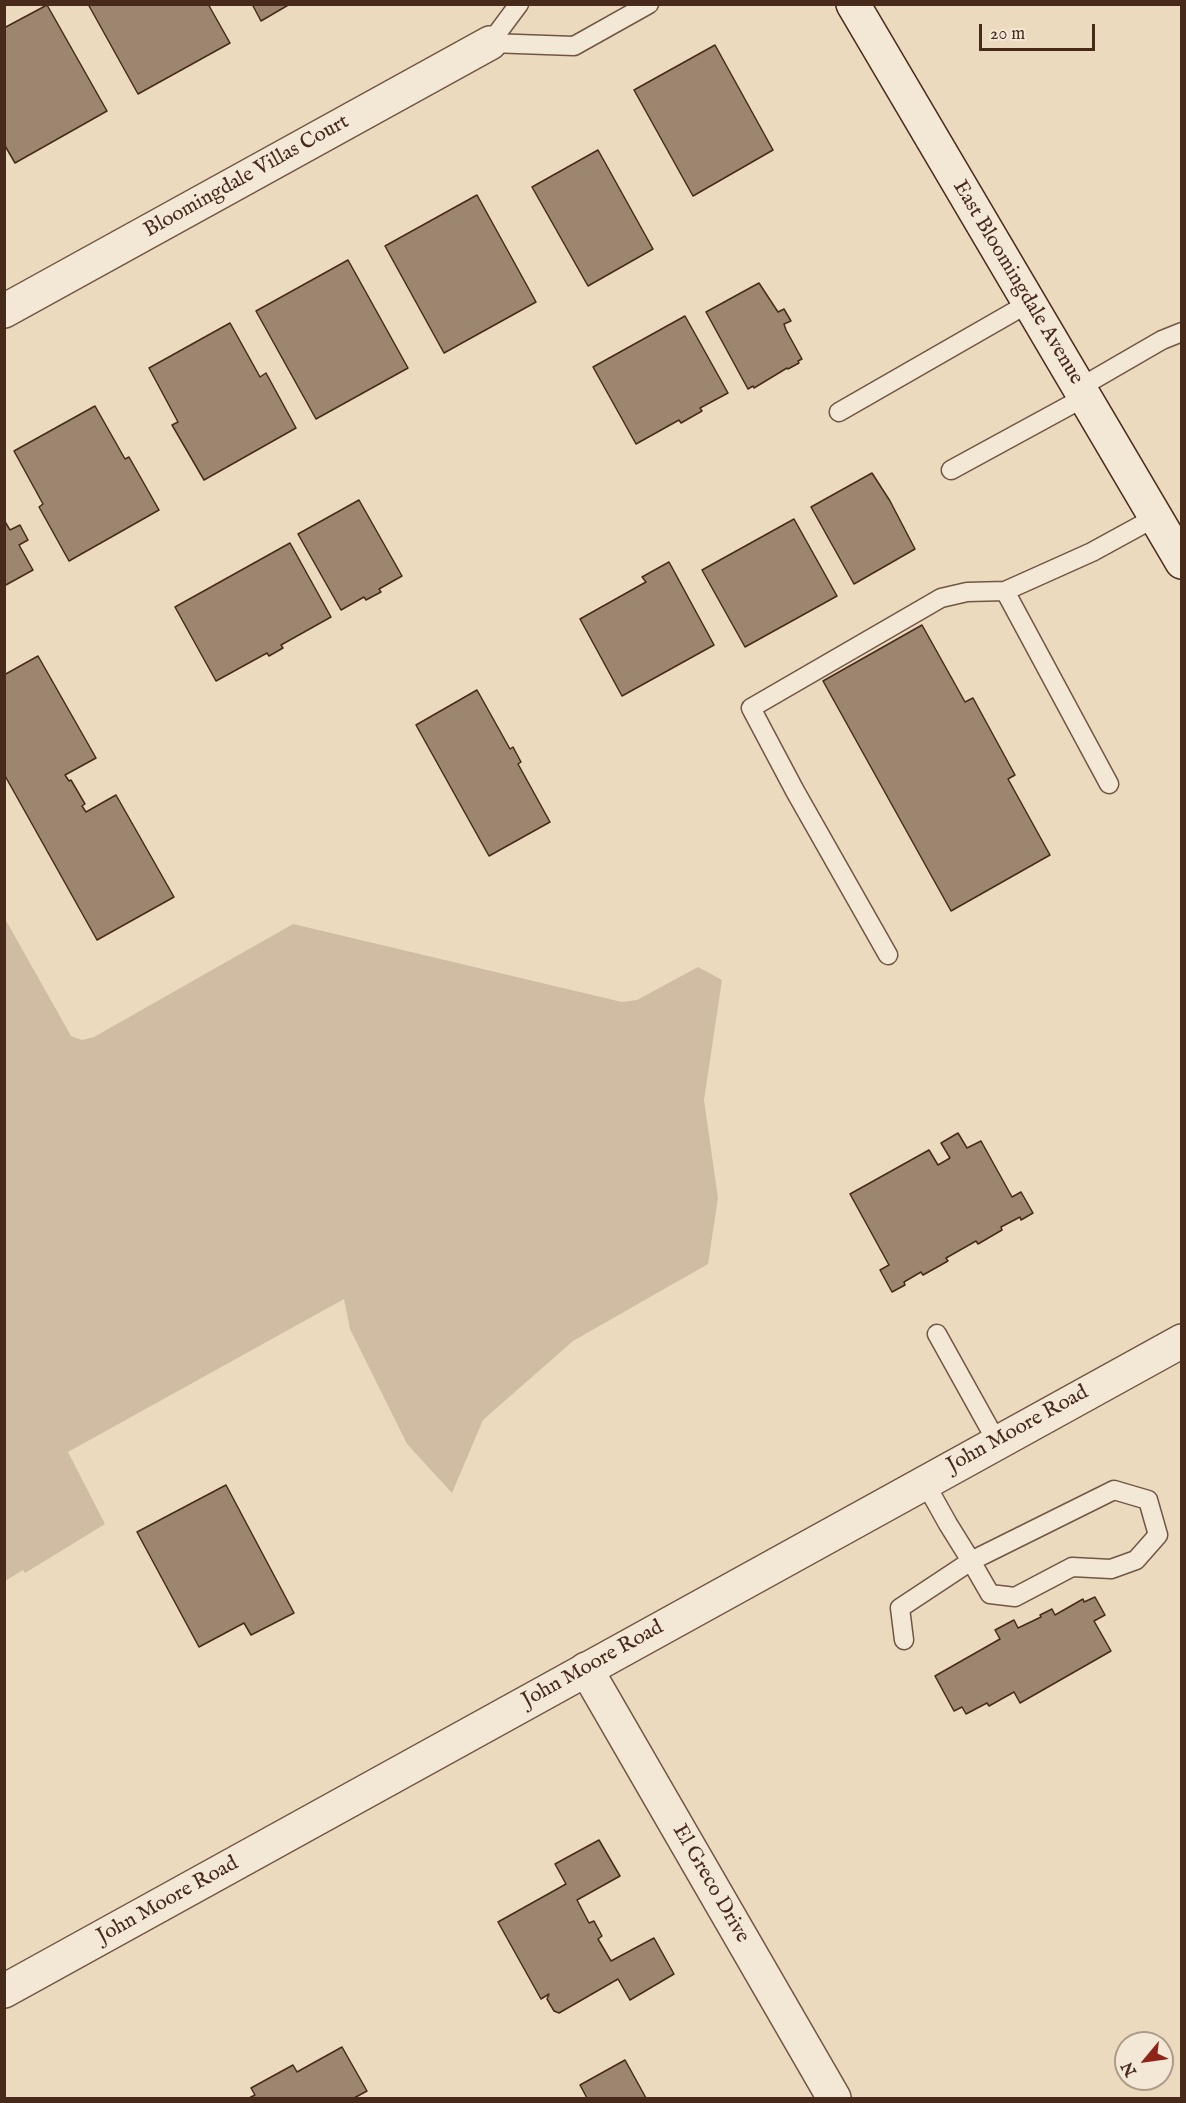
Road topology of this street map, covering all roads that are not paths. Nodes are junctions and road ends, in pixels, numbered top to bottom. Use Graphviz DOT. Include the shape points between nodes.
graph roads {
  1 [pos="519,4"];
  2 [pos="649,4"];
  3 [pos="853,4"];
  4 [pos="490,43"];
  5 [pos="1029,303"];
  6 [pos="4,311"];
  7 [pos="1182,332"];
  8 [pos="1082,392"];
  9 [pos="839,412"];
  10 [pos="951,470"];
  11 [pos="1156,517"];
  12 [pos="1182,562"];
  13 [pos="1005,591"];
  14 [pos="1110,784"];
  15 [pos="888,955"];
  16 [pos="937,1334"];
  17 [pos="1182,1341"];
  18 [pos="997,1442"];
  19 [pos="924,1481"];
  20 [pos="971,1561"];
  21 [pos="904,1640"];
  22 [pos="586,1669"];
  23 [pos="4,1991"];
  24 [pos="834,2098"];
  1 -- 4 [label="lane"];
  2 -- 4 [label="lane" via="574,46"];
  3 -- 5 [label="street, East Bloomingdale Avenue"];
  4 -- 6 [label="street, Bloomingdale Villas Court"];
  5 -- 8 [label="street, East Bloomingdale Avenue"];
  5 -- 9 [label="lane"];
  7 -- 8 [label="lane" via="1162,340"];
  8 -- 10 [label="lane"];
  8 -- 11 [label="street, East Bloomingdale Avenue"];
  11 -- 12 [label="street, East Bloomingdale Avenue"];
  11 -- 13 [label="lane" via="1092,552"];
  13 -- 14 [label="lane"];
  13 -- 15 [label="lane" via="967,592 941,598 751,708"];
  16 -- 18 [label="lane"];
  17 -- 18 [label="street, John Moore Road"];
  18 -- 19 [label="street, John Moore Road"];
  19 -- 20 [label="lane"];
  19 -- 22 [label="street, John Moore Road"];
  20 -- 20 [label="lane" via="990,1594 1015,1597 1072,1567 1111,1569 1136,1560 1158,1535 1148,1500 1114,1490"];
  20 -- 21 [label="lane" via="900,1608"];
  22 -- 23 [label="street, John Moore Road"];
  22 -- 24 [label="street, El Greco Drive"];
}
